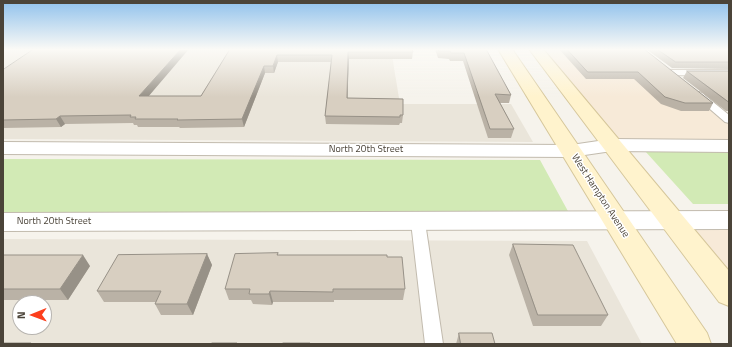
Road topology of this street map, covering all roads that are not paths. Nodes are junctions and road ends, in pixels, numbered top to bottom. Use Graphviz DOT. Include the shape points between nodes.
graph roads {
  1 [pos="515,65"];
  2 [pos="549,65"];
  3 [pos="729,73"];
  4 [pos="682,82"];
  5 [pos="694,92"];
  6 [pos="729,120"];
  7 [pos="612,145"];
  8 [pos="729,146"];
  9 [pos="3,148"];
  10 [pos="571,152"];
  11 [pos="729,220"];
  12 [pos="616,221"];
  13 [pos="672,221"];
  14 [pos="3,222"];
  15 [pos="418,222"];
  16 [pos="729,293"];
  17 [pos="434,344"];
  18 [pos="695,344"];
  1 -- 10 [label="main road, West Hampton Avenue"];
  2 -- 7 [label="main road"];
  3 -- 4 [label="lane" via="667,70"];
  5 -- 6 [label="lane"];
  7 -- 8 [label="street, North 20th Street"];
  7 -- 10 [label="street, North 20th Street"];
  7 -- 13 [label="main road"];
  9 -- 10 [label="street, North 20th Street"];
  10 -- 12 [label="main road, West Hampton Avenue"];
  11 -- 13 [label="street, North 20th Street"];
  12 -- 13 [label="street, North 20th Street"];
  12 -- 15 [label="street, North 20th Street"];
  12 -- 18 [label="main road, West Hampton Avenue"];
  13 -- 16 [label="main road"];
  14 -- 15 [label="street, North 20th Street"];
  15 -- 17 [label="lane"];
}
